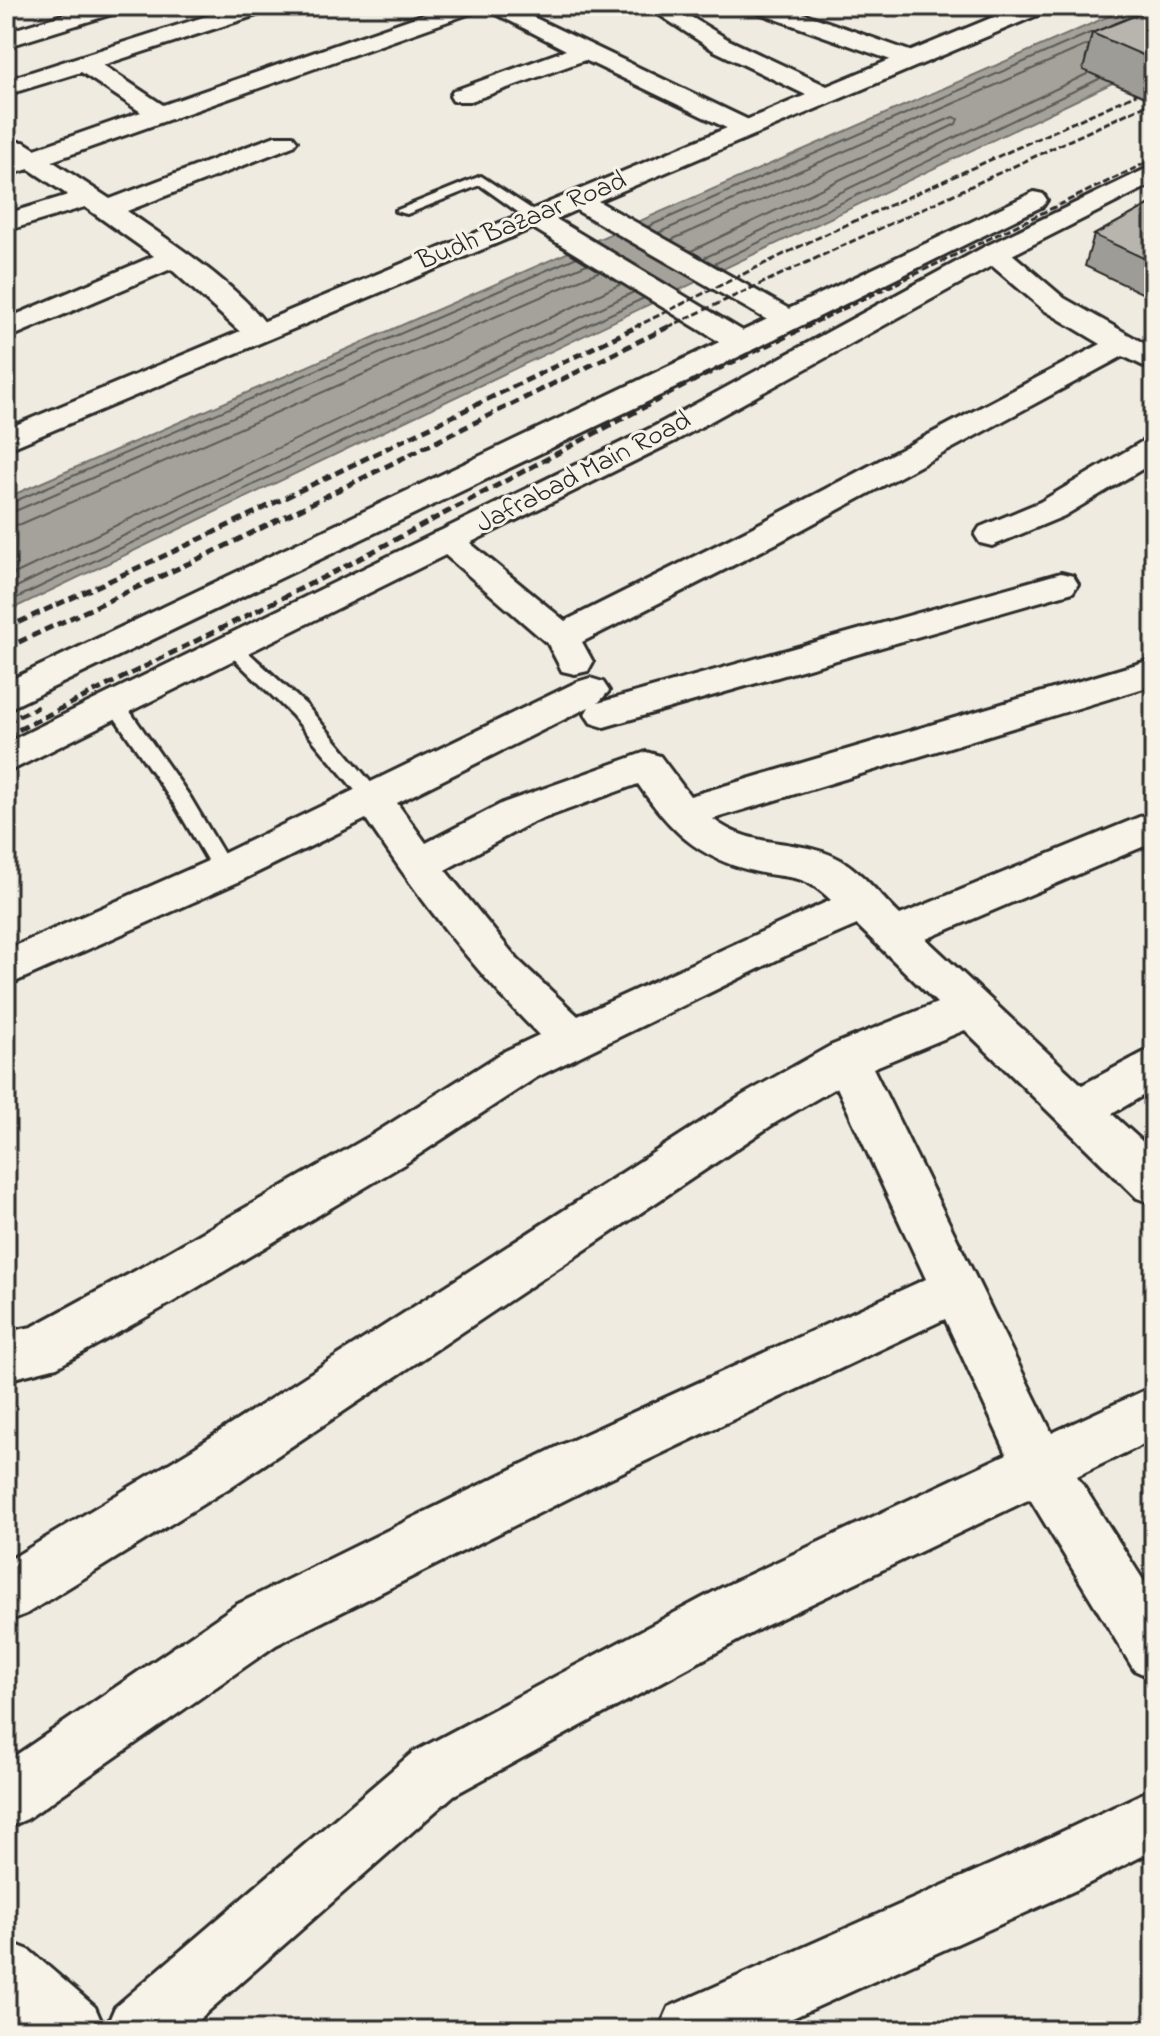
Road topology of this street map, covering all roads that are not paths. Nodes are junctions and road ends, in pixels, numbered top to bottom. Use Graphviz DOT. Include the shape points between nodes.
graph roads {
  1 [pos="114,6"];
  2 [pos="257,6"];
  3 [pos="469,6"];
  4 [pos="492,6"];
  5 [pos="657,6"];
  6 [pos="761,6"];
  7 [pos="1039,6"];
  8 [pos="1001,11"];
  9 [pos="6,40"];
  10 [pos="586,51"];
  11 [pos="910,59"];
  12 [pos="84,63"];
  13 [pos="6,88"];
  14 [pos="825,95"];
  15 [pos="462,96"];
  16 [pos="162,115"];
  17 [pos="748,129"];
  18 [pos="6,141"];
  19 [pos="284,141"];
  20 [pos="1154,141"];
  21 [pos="19,163"];
  22 [pos="1154,173"];
  23 [pos="576,199"];
  24 [pos="98,203"];
  25 [pos="402,211"];
  26 [pos="534,217"];
  27 [pos="6,223"];
  28 [pos="994,253"];
  29 [pos="176,257"];
  30 [pos="788,320"];
  31 [pos="6,330"];
  32 [pos="257,332"];
  33 [pos="742,343"];
  34 [pos="1123,344"];
  35 [pos="1154,362"];
  36 [pos="6,440"];
  37 [pos="1154,448"];
  38 [pos="992,535"];
  39 [pos="446,541"];
  40 [pos="1061,584"];
  41 [pos="562,637"];
  42 [pos="232,647"];
  43 [pos="1154,672"];
  44 [pos="6,697"];
  45 [pos="597,702"];
  46 [pos="115,705"];
  47 [pos="6,759"];
  48 [pos="646,766"];
  49 [pos="371,796"];
  50 [pos="680,814"];
  51 [pos="1154,826"];
  52 [pos="422,864"];
  53 [pos="224,871"];
  54 [pos="864,904"];
  55 [pos="896,934"];
  56 [pos="6,969"];
  57 [pos="973,1008"];
  58 [pos="571,1038"];
  59 [pos="846,1059"];
  60 [pos="1154,1066"];
  61 [pos="1077,1111"];
  62 [pos="1154,1183"];
  63 [pos="954,1290"];
  64 [pos="6,1356"];
  65 [pos="1154,1412"];
  66 [pos="1040,1465"];
  67 [pos="6,1594"];
  68 [pos="1154,1650"];
  69 [pos="6,1798"];
  70 [pos="1154,1818"];
  71 [pos="6,1973"];
  72 [pos="72,2030"];
  73 [pos="138,2030"];
  74 [pos="692,2030"];
  1 -- 9 [label="street"];
  2 -- 12 [label="street"];
  3 -- 16 [label="street"];
  4 -- 10 [label="street"];
  5 -- 14 [label="street" via="721,45"];
  6 -- 11 [label="street"];
  7 -- 8 [label="street, Budh Bazaar Road"];
  8 -- 11 [label="street, Budh Bazaar Road"];
  10 -- 15 [label="street"];
  10 -- 17 [label="street"];
  11 -- 14 [label="street, Budh Bazaar Road"];
  12 -- 13 [label="street"];
  12 -- 16 [label="street"];
  14 -- 17 [label="street, Budh Bazaar Road"];
  16 -- 21 [label="street"];
  17 -- 23 [label="street, Budh Bazaar Road"];
  18 -- 21 [label="street"];
  19 -- 24 [label="street"];
  20 -- 30 [label="street, Jafrabad Main Road"];
  21 -- 24 [label="street"];
  22 -- 28 [label="street, Jafrabad Main Road"];
  23 -- 26 [label="street, Budh Bazaar Road"];
  23 -- 30 [label="street"];
  24 -- 27 [label="street"];
  24 -- 29 [label="street"];
  25 -- 26 [label="lane" via="481,180"];
  26 -- 32 [label="street, Budh Bazaar Road"];
  26 -- 33 [label="street"];
  28 -- 34 [label="street" via="1054,304"];
  28 -- 39 [label="street, Jafrabad Main Road" via="666,433"];
  29 -- 31 [label="street"];
  29 -- 32 [label="street" via="218,290"];
  30 -- 33 [label="street, Jafrabad Main Road"];
  32 -- 36 [label="street, Budh Bazaar Road"];
  33 -- 44 [label="street, Jafrabad Main Road"];
  34 -- 35 [label="street"];
  34 -- 41 [label="street"];
  37 -- 38 [label="street" via="1052,509"];
  39 -- 41 [label="street"];
  39 -- 42 [label="street, Jafrabad Main Road"];
  40 -- 45 [label="street"];
  41 -- 45 [label="street"];
  42 -- 46 [label="street, Jafrabad Main Road"];
  42 -- 49 [label="lane" via="299,710"];
  43 -- 50 [label="street"];
  45 -- 48 [label="street"];
  45 -- 49 [label="street"];
  46 -- 47 [label="street, Jafrabad Main Road"];
  46 -- 53 [label="lane"];
  48 -- 50 [label="street"];
  48 -- 52 [label="street" via="517,813"];
  49 -- 52 [label="street"];
  49 -- 53 [label="street"];
  50 -- 54 [label="street" via="720,843 753,855 800,860 828,872"];
  51 -- 55 [label="street"];
  52 -- 58 [label="street" via="449,908 503,972"];
  53 -- 56 [label="street"];
  54 -- 55 [label="street"];
  54 -- 58 [label="street"];
  55 -- 57 [label="street"];
  57 -- 59 [label="street"];
  57 -- 61 [label="street"];
  58 -- 64 [label="street" via="153,1287 39,1350"];
  59 -- 63 [label="street"];
  59 -- 67 [label="street" via="759,1109 210,1469"];
  60 -- 61 [label="street"];
  61 -- 62 [label="street"];
  63 -- 66 [label="street"];
  63 -- 69 [label="street" via="576,1466 256,1625"];
  65 -- 66 [label="street"];
  66 -- 68 [label="street"];
  66 -- 73 [label="street" via="743,1607 433,1774"];
  70 -- 74 [label="street"];
  71 -- 72 [label="street"];
}
